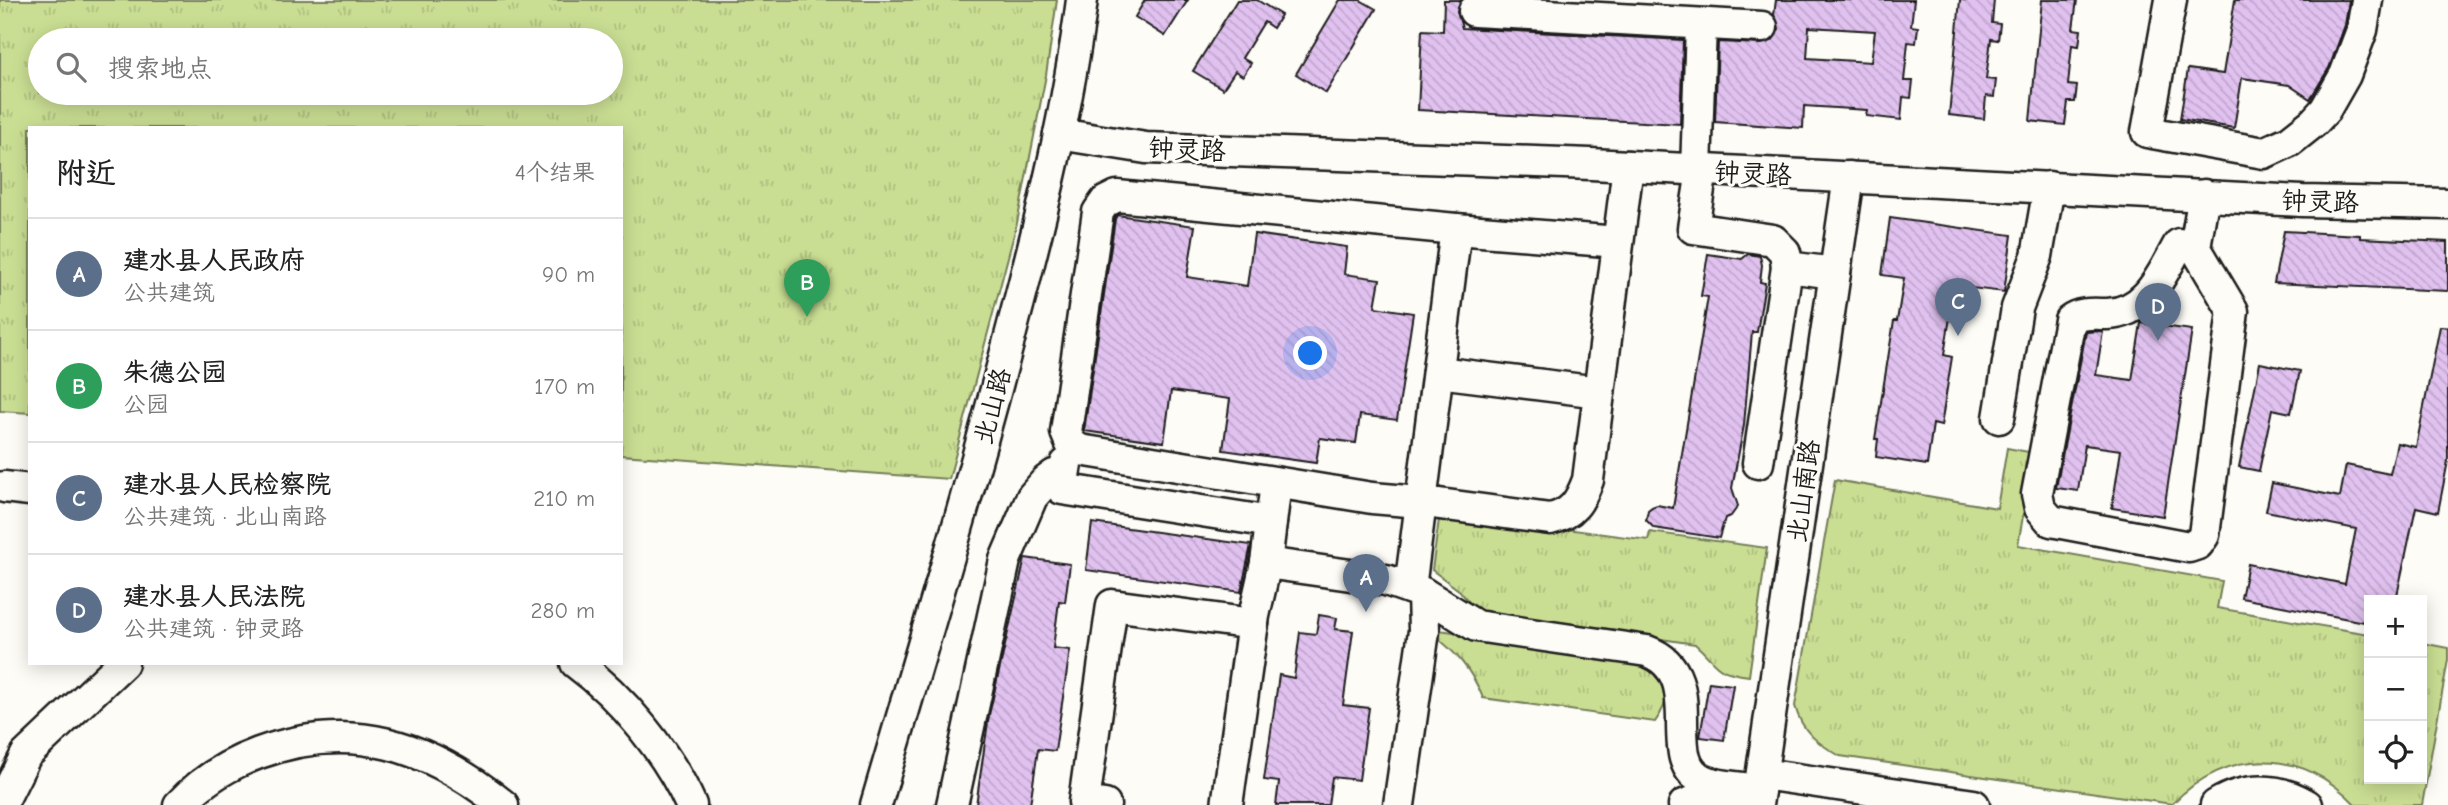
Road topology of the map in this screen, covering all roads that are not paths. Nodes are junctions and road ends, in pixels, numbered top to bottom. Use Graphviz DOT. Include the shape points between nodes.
graph roads {
  1 [pos="1082,0"];
  2 [pos="1101,0"];
  3 [pos="2171,0"];
  4 [pos="2367,0"];
  5 [pos="1474,12"];
  6 [pos="1701,25"];
  7 [pos="1762,27"];
  8 [pos="1069,136"];
  9 [pos="2264,153"];
  10 [pos="1628,166"];
  11 [pos="1699,170"];
  12 [pos="1849,177"];
  13 [pos="2049,187"];
  14 [pos="2204,195"];
  15 [pos="2262,198"];
  16 [pos="2448,204"];
  17 [pos="1456,229"];
  18 [pos="1618,242"];
  19 [pos="2195,247"];
  20 [pos="1787,267"];
  21 [pos="1835,273"];
  22 [pos="1438,372"];
  23 [pos="1599,392"];
  24 [pos="1999,418"];
  25 [pos="1071,444"];
  26 [pos="1758,463"];
  27 [pos="1064,474"];
  28 [pos="1276,483"];
  29 [pos="1421,502"];
  30 [pos="1271,523"];
  31 [pos="1266,563"];
  32 [pos="1417,590"];
  33 [pos="1253,624"];
  34 [pos="121,665"];
  35 [pos="578,665"];
  36 [pos="1754,793"];
  37 [pos="1,805"];
  38 [pos="179,805"];
  39 [pos="503,805"];
  40 [pos="691,805"];
  41 [pos="876,805"];
  42 [pos="897,805"];
  43 [pos="952,805"];
  44 [pos="1105,805"];
  45 [pos="1227,805"];
  46 [pos="1399,805"];
  47 [pos="1684,805"];
  48 [pos="1974,805"];
  49 [pos="2216,805"];
  50 [pos="2307,805"];
  1 -- 8 [label="street, 北山路"];
  2 -- 8 [label="street, 北山路"];
  3 -- 9 [label="street" via="2147,132"];
  4 -- 9 [label="street" via="2355,53 2325,110 2302,133"];
  5 -- 6 [label="street"];
  6 -- 7 [label="street"];
  6 -- 11 [label="street"];
  8 -- 10 [label="street, 钟灵路" via="1146,148"];
  8 -- 41 [label="street, 北山路" via="1045,204 990,417"];
  8 -- 42 [label="street, 北山路" via="1064,209 1009,422"];
  9 -- 15 [label="street"];
  10 -- 11 [label="street, 钟灵路"];
  10 -- 18 [label="street"];
  11 -- 12 [label="street, 钟灵路"];
  11 -- 20 [label="street" via="1693,228 1773,240 1786,252"];
  12 -- 13 [label="street, 钟灵路"];
  12 -- 21 [label="street, 北山南路"];
  13 -- 14 [label="street, 钟灵路"];
  13 -- 24 [label="street" via="2036,256 2017,308"];
  14 -- 15 [label="street, 钟灵路"];
  14 -- 19 [label="street"];
  15 -- 16 [label="street, 钟灵路"];
  17 -- 18 [label="street"];
  17 -- 22 [label="street"];
  17 -- 25 [label="street" via="1110,199 1098,212 1066,432"];
  18 -- 23 [label="street"];
  19 -- 19 [label="street" via="2232,312 2204,535 2199,544 2189,547 2051,521 2039,508 2037,494 2070,320 2077,314 2116,313 2136,306 2151,293 2179,244"];
  20 -- 21 [label="street"];
  20 -- 26 [label="street"];
  21 -- 36 [label="street, 北山南路"];
  22 -- 23 [label="street"];
  22 -- 29 [label="street"];
  23 -- 29 [label="street" via="1588,480 1579,502 1568,513 1550,519"];
  25 -- 27 [label="street"];
  25 -- 28 [label="street" via="1080,450"];
  27 -- 30 [label="street" via="1062,489"];
  27 -- 43 [label="street" via="1054,475 1032,497 1005,560"];
  28 -- 29 [label="street"];
  28 -- 30 [label="street"];
  29 -- 32 [label="street"];
  30 -- 31 [label="street"];
  31 -- 32 [label="street" via="1386,580"];
  31 -- 33 [label="street"];
  32 -- 36 [label="street" via="1476,626 1659,655 1679,682 1683,752 1692,770 1703,781"];
  32 -- 46 [label="street" via="1424,631"];
  33 -- 44 [label="street" via="1112,605 1084,802"];
  33 -- 45 [label="street"];
  34 -- 37 [label="street" via="26,755"];
  35 -- 40 [label="street" via="650,739"];
  36 -- 47 [label="street"];
  36 -- 48 [label="street"];
  38 -- 39 [label="street" via="200,785 240,760 292,742 340,737 376,741 436,760"];
  49 -- 50 [label="street" via="2231,796 2262,791"];
}
